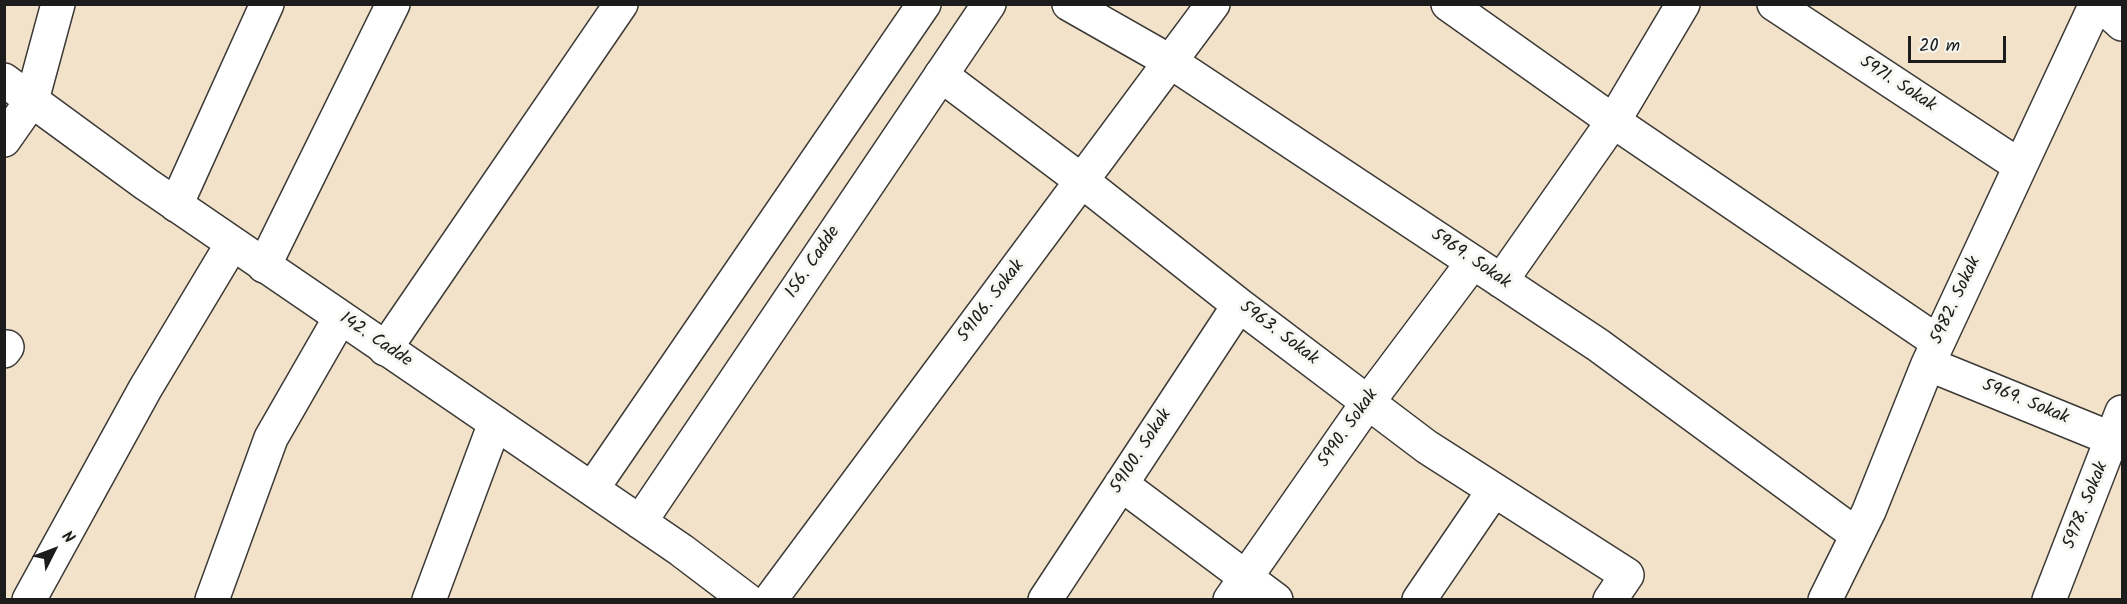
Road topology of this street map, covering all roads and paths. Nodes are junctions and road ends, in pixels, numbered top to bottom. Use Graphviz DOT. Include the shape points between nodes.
graph roads {
  1 [pos="58,4"];
  2 [pos="267,4"];
  3 [pos="393,4"];
  4 [pos="621,4"];
  5 [pos="924,4"];
  6 [pos="989,4"];
  7 [pos="1069,4"];
  8 [pos="1213,4"];
  9 [pos="1448,4"];
  10 [pos="1683,4"];
  11 [pos="1774,4"];
  12 [pos="2098,4"];
  13 [pos="2122,24"];
  14 [pos="1171,62"];
  15 [pos="941,75"];
  16 [pos="4,80"];
  17 [pos="32,100"];
  18 [pos="1613,121"];
  19 [pos="4,140"];
  20 [pos="2020,166"];
  21 [pos="1082,181"];
  22 [pos="177,206"];
  23 [pos="232,244"];
  24 [pos="1473,262"];
  25 [pos="264,266"];
  26 [pos="1501,281"];
  27 [pos="1239,305"];
  28 [pos="340,318"];
  29 [pos="385,349"];
  30 [pos="1933,353"];
  31 [pos="1368,402"];
  32 [pos="495,423"];
  33 [pos="2119,431"];
  34 [pos="1121,484"];
  35 [pos="592,489"];
  36 [pos="1494,490"];
  37 [pos="639,522"];
  38 [pos="1857,535"];
  39 [pos="1618,587"];
  40 [pos="1238,588"];
  41 [pos="29,600"];
  42 [pos="212,600"];
  43 [pos="429,600"];
  44 [pos="747,600"];
  45 [pos="771,600"];
  46 [pos="1045,600"];
  47 [pos="1276,600"];
  48 [pos="1419,600"];
  49 [pos="1825,600"];
  50 [pos="2049,600"];
  1 -- 17 [label="street"];
  2 -- 22 [label="street"];
  3 -- 25 [label="street"];
  4 -- 29 [label="street"];
  5 -- 35 [label="street"];
  6 -- 15 [label="street, 156. Cadde"];
  7 -- 14 [label="street, 5969. Sokak"];
  8 -- 14 [label="street, 59106. Sokak"];
  9 -- 18 [label="street, 5969. Sokak"];
  10 -- 18 [label="street"];
  11 -- 20 [label="street, 5971. Sokak"];
  12 -- 13 [label="street"];
  12 -- 20 [label="street, 5982. Sokak"];
  14 -- 21 [label="street, 59106. Sokak"];
  14 -- 24 [label="street, 5969. Sokak"];
  15 -- 21 [label="street, 5963. Sokak"];
  15 -- 37 [label="street, 156. Cadde"];
  16 -- 17 [label="street, 142. Cadde"];
  17 -- 19 [label="street"];
  17 -- 22 [label="street, 142. Cadde"];
  18 -- 26 [label="street"];
  18 -- 30 [label="street, 5969. Sokak"];
  20 -- 30 [label="street, 5982. Sokak"];
  21 -- 27 [label="street, 5963. Sokak"];
  21 -- 45 [label="street, 59106. Sokak"];
  22 -- 23 [label="street, 142. Cadde"];
  23 -- 25 [label="street, 142. Cadde"];
  23 -- 41 [label="street" via="145,389"];
  24 -- 26 [label="street, 5969. Sokak"];
  24 -- 31 [label="street, 5990. Sokak"];
  25 -- 28 [label="street, 142. Cadde"];
  26 -- 38 [label="street, 5969. Sokak" via="1598,345"];
  27 -- 31 [label="street, 5963. Sokak"];
  27 -- 34 [label="street, 59100. Sokak"];
  28 -- 29 [label="street, 142. Cadde"];
  28 -- 42 [label="street" via="271,438"];
  29 -- 32 [label="street, 142. Cadde"];
  30 -- 33 [label="street, 5969. Sokak"];
  30 -- 38 [label="street, 5982. Sokak"];
  31 -- 36 [label="street, 5963. Sokak" via="1427,447"];
  31 -- 40 [label="street, 5990. Sokak"];
  32 -- 35 [label="street, 142. Cadde"];
  32 -- 43 [label="street"];
  33 -- 50 [label="street, 5978. Sokak"];
  34 -- 40 [label="street"];
  34 -- 46 [label="street, 59100. Sokak"];
  35 -- 37 [label="street, 142. Cadde"];
  36 -- 39 [label="street, 5963. Sokak"];
  36 -- 48 [label="street"];
  37 -- 44 [label="street, 142. Cadde"];
  38 -- 49 [label="street, 5982. Sokak"];
  40 -- 47 [label="street"];
}
